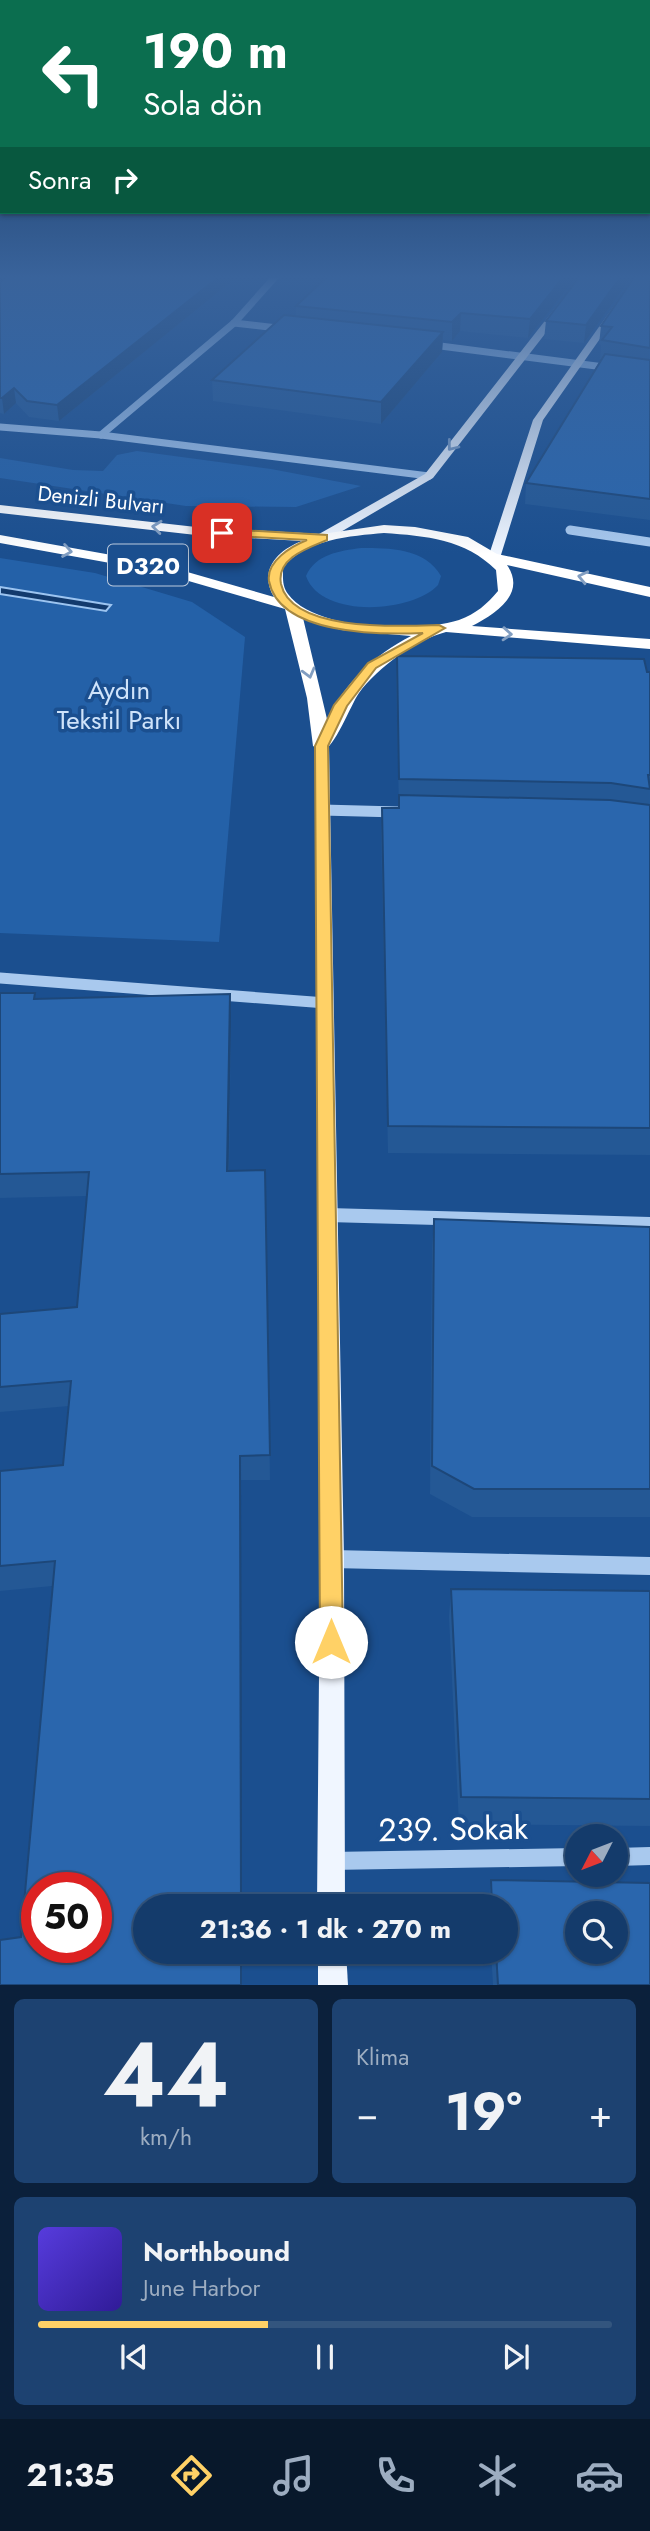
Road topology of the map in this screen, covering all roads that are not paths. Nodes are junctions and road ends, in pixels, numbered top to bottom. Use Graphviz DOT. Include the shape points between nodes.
graph roads {
  1 [pos="180,369"];
  2 [pos="513,369"];
  3 [pos="575,369"];
  4 [pos="615,369"];
  5 [pos="626,370"];
  6 [pos="0,427"];
  7 [pos="101,435"];
  8 [pos="429,476"];
  9 [pos="0,509"];
  10 [pos="570,530"];
  11 [pos="323,537"];
  12 [pos="0,539"];
  13 [pos="650,542"];
  14 [pos="494,558"];
  15 [pos="650,592"];
  16 [pos="292,607"];
  17 [pos="439,628"];
  18 [pos="650,644"];
  19 [pos="322,746"];
  20 [pos="322,810"];
  21 [pos="418,812"];
  22 [pos="0,978"];
  23 [pos="326,1003"];
  24 [pos="328,1215"];
  25 [pos="650,1224"];
  26 [pos="332,1559"];
  27 [pos="650,1566"];
  28 [pos="650,1856"];
  29 [pos="565,1857"];
  30 [pos="628,1857"];
  31 [pos="329,1861"];
  32 [pos="330,1894"];
  33 [pos="332,1964"];
  34 [pos="333,1985"];
  1 -- 7 [label="street"];
  2 -- 8 [label="main road, one-way"];
  3 -- 14 [label="main road" via="538,420"];
  4 -- 5 [label="street"];
  6 -- 7 [label="street"];
  7 -- 8 [label="street"];
  8 -- 11 [label="main road"];
  11 -- 9 [label="highway, Denizli Bulvarı / D320, one-way" via="196,531"];
  10 -- 13 [label="street"];
  11 -- 14 [label="highway" via="417,530 474,545"];
  11 -- 16 [label="highway" via="281,561 274,576 277,592"];
  12 -- 16 [label="highway, Denizli Bulvarı / D320, one-way" via="156,567"];
  15 -- 14 [label="highway, one-way"];
  14 -- 17 [label="highway" via="506,573 507,590 495,606 472,619"];
  16 -- 17 [label="highway, Denizli Bulvarı" via="319,621 357,630"];
  16 -- 19 [label="highway, one-way"];
  17 -- 18 [label="highway, one-way"];
  17 -- 19 [label="highway" via="372,666 341,705"];
  19 -- 20 [label="main road"];
  20 -- 21 [label="street"];
  20 -- 23 [label="main road"];
  22 -- 23 [label="street"];
  23 -- 24 [label="main road"];
  24 -- 25 [label="street"];
  24 -- 26 [label="main road"];
  26 -- 27 [label="street"];
  26 -- 31 [label="main road"];
  28 -- 30 [label="street"];
  29 -- 31 [label="street, 239. Sokak"];
  31 -- 32 [label="main road"];
  33 -- 34 [label="main road"];
}
